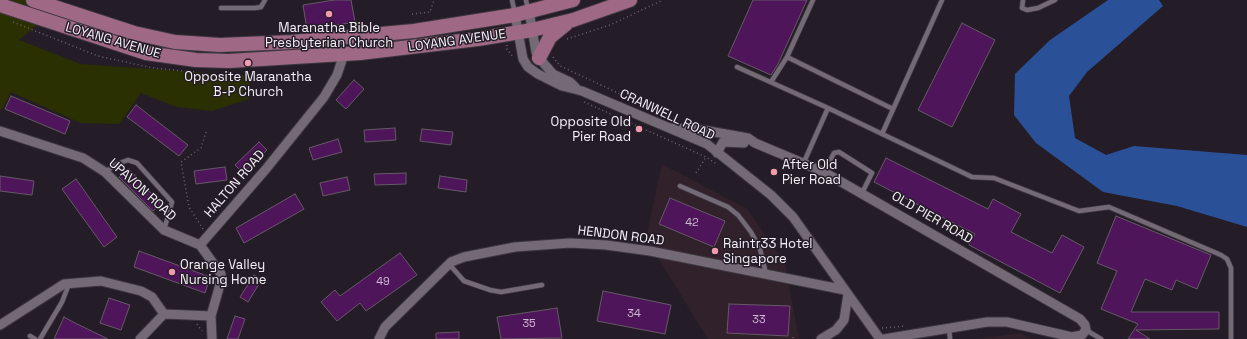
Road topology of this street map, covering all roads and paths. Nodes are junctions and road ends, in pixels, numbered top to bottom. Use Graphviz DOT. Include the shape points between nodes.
graph roads {
  1 [pos="33,0"];
  2 [pos="265,0"];
  3 [pos="434,0"];
  4 [pos="512,0"];
  5 [pos="573,0"];
  6 [pos="630,0"];
  7 [pos="663,0"];
  8 [pos="813,0"];
  9 [pos="942,0"];
  10 [pos="1023,0"];
  11 [pos="1055,0"];
  12 [pos="0,5"];
  13 [pos="221,8"];
  14 [pos="523,9"];
  15 [pos="412,14"];
  16 [pos="573,20"];
  17 [pos="532,30"];
  18 [pos="134,33"];
  19 [pos="512,33"];
  20 [pos="562,40"];
  21 [pos="129,48"];
  22 [pos="344,54"];
  23 [pos="545,54"];
  24 [pos="787,57"];
  25 [pos="517,63"];
  26 [pos="737,67"];
  27 [pos="771,82"];
  28 [pos="576,88"];
  29 [pos="580,100"];
  30 [pos="828,108"];
  31 [pos="893,109"];
  32 [pos="679,121"];
  33 [pos="671,128"];
  34 [pos="208,129"];
  35 [pos="0,131"];
  36 [pos="730,134"];
  37 [pos="882,134"];
  38 [pos="755,143"];
  39 [pos="707,144"];
  40 [pos="717,153"];
  41 [pos="704,161"];
  42 [pos="804,162"];
  43 [pos="718,166"];
  44 [pos="105,172"];
  45 [pos="824,172"];
  46 [pos="696,173"];
  47 [pos="680,186"];
  48 [pos="862,193"];
  49 [pos="164,230"];
  50 [pos="207,236"];
  51 [pos="200,245"];
  52 [pos="448,264"];
  53 [pos="766,275"];
  54 [pos="69,284"];
  55 [pos="542,285"];
  56 [pos="847,292"];
  57 [pos="164,314"];
  58 [pos="191,315"];
  59 [pos="211,316"];
  60 [pos="0,325"];
  61 [pos="948,328"];
  62 [pos="1086,330"];
  63 [pos="212,335"];
  64 [pos="30,336"];
  65 [pos="35,339"];
  66 [pos="40,339"];
  67 [pos="140,339"];
  68 [pos="379,339"];
  69 [pos="821,339"];
  70 [pos="880,339"];
  71 [pos="884,339"];
  72 [pos="950,339"];
  73 [pos="1101,339"];
  74 [pos="1231,339"];
  1 -- 18 [label="main road, LOYANG AVENUE"];
  2 -- 13 [label="lane" via="261,7"];
  3 -- 15 [label="path" via="430,12"];
  4 -- 14 [label="lane, CRANWELL ROAD"];
  5 -- 14 [label="main road, LOYANG AVENUE"];
  6 -- 16 [label="main road, LOYANG AVENUE"];
  7 -- 20 [label="path" via="610,25"];
  8 -- 24 [label="lane"];
  9 -- 31 [label="lane"];
  10 -- 11 [label="lane" via="1022,8 1027,10"];
  12 -- 21 [label="main road, LOYANG AVENUE"];
  14 -- 17 [label="street, CRANWELL ROAD"];
  14 -- 18 [label="main road, LOYANG AVENUE" via="414,31 292,42 196,44"];
  14 -- 19 [label="street, CRANWELL ROAD"];
  16 -- 17 [label="main road, LOYANG AVENUE"];
  16 -- 23 [label="main road" via="550,37"];
  17 -- 19 [label="main road, LOYANG AVENUE"];
  17 -- 23 [label="street, CRANWELL ROAD" via="536,52"];
  18 -- 21 [label="main road" via="127,40"];
  19 -- 22 [label="main road, LOYANG AVENUE"];
  19 -- 25 [label="path" via="506,48"];
  19 -- 28 [label="street, CRANWELL ROAD" via="528,67 557,84"];
  21 -- 22 [label="main road, LOYANG AVENUE" via="171,58 209,61"];
  22 -- 50 [label="street, HALTON ROAD" via="337,75 324,97"];
  23 -- 28 [label="street, CRANWELL ROAD" via="553,74 570,82"];
  23 -- 32 [label="path" via="560,66"];
  24 -- 27 [label="lane"];
  24 -- 31 [label="lane"];
  26 -- 27 [label="lane"];
  27 -- 30 [label="lane"];
  28 -- 33 [label="street, CRANWELL ROAD"];
  29 -- 43 [label="path" via="706,157"];
  30 -- 37 [label="lane"];
  30 -- 42 [label="lane"];
  31 -- 37 [label="lane"];
  33 -- 36 [label="street, OLD PIER ROAD"];
  33 -- 39 [label="street, CRANWELL ROAD"];
  34 -- 50 [label="path" via="201,148 181,162 189,207"];
  35 -- 44 [label="street, UPAVON ROAD" via="83,158"];
  36 -- 38 [label="street, OLD PIER ROAD" via="748,138"];
  36 -- 39 [label="street" via="717,135"];
  37 -- 74 [label="lane" via="972,177 994,178 1079,211 1109,207 1221,255 1227,259 1231,268"];
  38 -- 40 [label="street, OLD PIER ROAD" via="723,142"];
  38 -- 42 [label="street, OLD PIER ROAD"];
  39 -- 40 [label="street, CRANWELL ROAD"];
  40 -- 56 [label="street, CRANWELL ROAD" via="771,195 793,217"];
  41 -- 46 [label="path"];
  42 -- 45 [label="street, OLD PIER ROAD"];
  44 -- 49 [label="street, UPAVON ROAD"];
  44 -- 49 [label="lane" via="116,164 128,160 137,163 172,202"];
  45 -- 48 [label="street, OLD PIER ROAD"];
  45 -- 48 [label="lane" via="834,154 839,152 872,172"];
  47 -- 53 [label="lane" via="728,207 738,215 760,249"];
  48 -- 62 [label="street, OLD PIER ROAD" via="1080,319"];
  49 -- 51 [label="street, UPAVON ROAD"];
  50 -- 51 [label="street, HALTON ROAD"];
  51 -- 59 [label="street" via="221,274"];
  52 -- 53 [label="street, HENDON ROAD" via="464,257 515,247 570,243 650,251"];
  52 -- 55 [label="lane" via="464,280 490,290 501,292"];
  52 -- 68 [label="street, HENDON ROAD" via="385,327"];
  53 -- 56 [label="street, HENDON ROAD"];
  54 -- 57 [label="street" via="101,281 141,291 152,297"];
  54 -- 60 [label="street" via="64,284"];
  54 -- 66 [label="lane" via="62,302"];
  56 -- 69 [label="street" via="844,320 836,330"];
  56 -- 70 [label="street, CRANWELL ROAD"];
  57 -- 58 [label="street"];
  57 -- 67 [label="street"];
  58 -- 59 [label="street"];
  58 -- 63 [label="path" via="202,331"];
  59 -- 63 [label="street"];
  61 -- 62 [label="street" via="987,322 1007,322 1072,337 1082,335"];
  61 -- 71 [label="street"];
  61 -- 72 [label="lane"];
  62 -- 73 [label="lane"];
  64 -- 65 [label="lane"];
}
